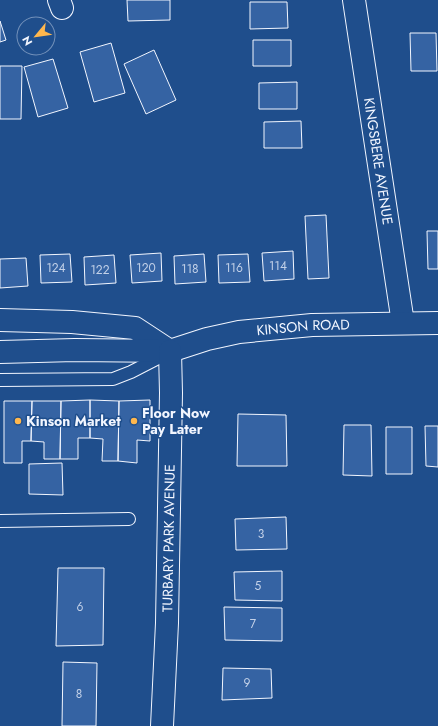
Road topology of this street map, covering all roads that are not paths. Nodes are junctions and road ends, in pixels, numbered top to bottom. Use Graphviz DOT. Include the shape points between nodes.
graph roads {
  1 [pos="354,0"];
  2 [pos="0,320"];
  3 [pos="403,323"];
  4 [pos="438,323"];
  5 [pos="170,351"];
  6 [pos="0,352"];
  7 [pos="0,380"];
  8 [pos="130,519"];
  9 [pos="0,520"];
  10 [pos="162,726"];
  1 -- 3 [label="street, KINGSBERE AVENUE"];
  2 -- 5 [label="street" via="72,322 135,328"];
  3 -- 4 [label="street, KINSON ROAD"];
  3 -- 5 [label="street, KINSON ROAD" via="312,325 239,332"];
  5 -- 6 [label="street, KINSON ROAD"];
  5 -- 7 [label="lane" via="113,379"];
  5 -- 10 [label="street, TURBARY PARK AVENUE" via="167,623"];
  8 -- 9 [label="lane"];
}
